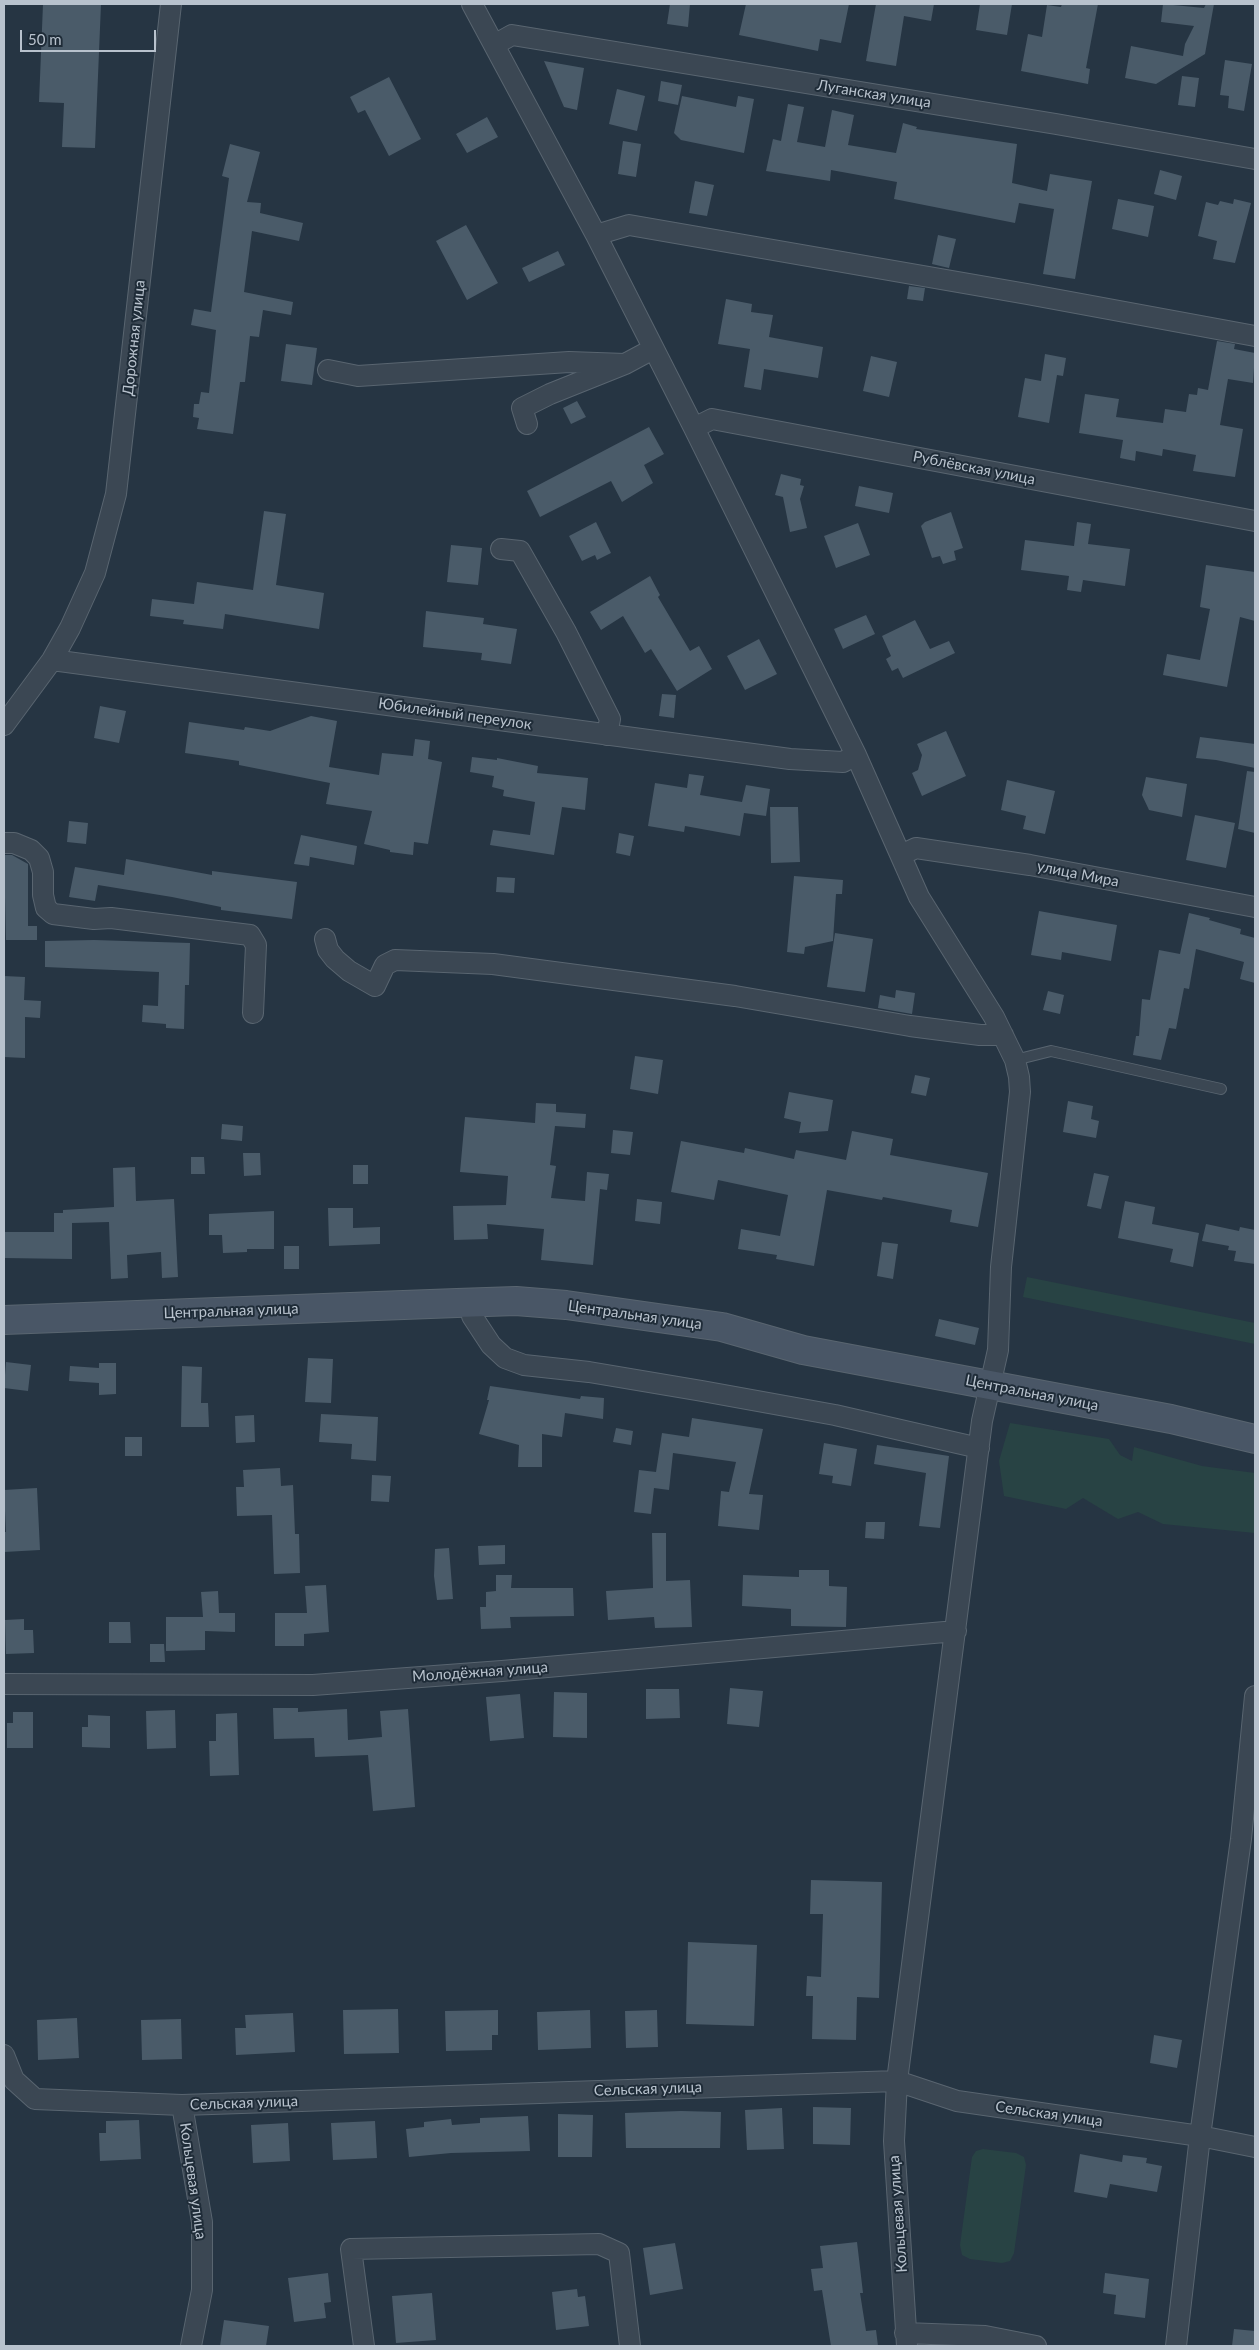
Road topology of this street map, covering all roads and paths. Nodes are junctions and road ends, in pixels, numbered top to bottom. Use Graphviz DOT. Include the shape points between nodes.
graph roads {
  1 [pos="170,4"];
  2 [pos="472,4"];
  3 [pos="494,46"];
  4 [pos="1255,159"];
  5 [pos="596,235"];
  6 [pos="1255,336"];
  7 [pos="654,349"];
  8 [pos="625,364"];
  9 [pos="328,370"];
  10 [pos="527,424"];
  11 [pos="694,428"];
  12 [pos="1255,521"];
  13 [pos="501,549"];
  14 [pos="52,660"];
  15 [pos="4,725"];
  16 [pos="607,735"];
  17 [pos="856,755"];
  18 [pos="4,843"];
  19 [pos="901,855"];
  20 [pos="1255,907"];
  21 [pos="325,940"];
  22 [pos="253,1014"];
  23 [pos="1003,1035"];
  24 [pos="1015,1060"];
  25 [pos="1221,1090"];
  26 [pos="471,1302"];
  27 [pos="4,1320"];
  28 [pos="990,1386"];
  29 [pos="1255,1439"];
  30 [pos="978,1448"];
  31 [pos="956,1631"];
  32 [pos="4,1684"];
  33 [pos="1255,1696"];
  34 [pos="1248,1841"];
  35 [pos="4,2055"];
  36 [pos="898,2081"];
  37 [pos="182,2105"];
  38 [pos="1200,2136"];
  39 [pos="1255,2147"];
  40 [pos="906,2340"];
  41 [pos="191,2346"];
  42 [pos="364,2346"];
  43 [pos="630,2346"];
  44 [pos="1036,2346"];
  45 [pos="1176,2346"];
  1 -- 14 [label="street, Дорожная улица" via="116,494 95,573"];
  2 -- 3 [label="street, Кольцевая улица"];
  3 -- 4 [label="street, Луганская улица" via="512,35"];
  3 -- 5 [label="street, Кольцевая улица"];
  5 -- 6 [label="street" via="629,225"];
  5 -- 7 [label="street, Кольцевая улица"];
  7 -- 8 [label="street"];
  7 -- 11 [label="street, Кольцевая улица"];
  8 -- 9 [label="street" via="569,362 358,376"];
  8 -- 10 [label="street" via="522,408"];
  11 -- 12 [label="street, Рублёвская улица" via="712,419"];
  11 -- 17 [label="street, Кольцевая улица"];
  13 -- 16 [label="street" via="520,551 610,719"];
  14 -- 15 [label="street, Дорожная улица"];
  14 -- 16 [label="street, Юбилейный переулок"];
  16 -- 17 [label="street, Юбилейный переулок" via="790,759 843,762"];
  17 -- 19 [label="street, Кольцевая улица"];
  18 -- 22 [label="street" via="14,843 31,850 39,858 46,908 53,914 250,935 256,945"];
  19 -- 20 [label="street, улица Мира" via="916,848 1030,865"];
  19 -- 23 [label="street, Кольцевая улица" via="919,897"];
  21 -- 23 [label="street" via="335,959 375,986 384,965 395,960 493,964 735,996 910,1026"];
  23 -- 24 [label="street, Кольцевая улица"];
  24 -- 25 [label="lane" via="1052,1051"];
  24 -- 28 [label="street, Кольцевая улица" via="1020,1092 1001,1267 998,1350"];
  26 -- 27 [label="street, Центральная улица"];
  26 -- 28 [label="street, Центральная улица" via="566,1305 722,1327 803,1350"];
  26 -- 30 [label="street" via="472,1316 490,1345 505,1358 524,1365 589,1372 835,1415"];
  28 -- 29 [label="street, Центральная улица" via="1171,1419"];
  28 -- 30 [label="street, Кольцевая улица"];
  30 -- 31 [label="street, Кольцевая улица"];
  31 -- 32 [label="street, Молодёжная улица" via="313,1685"];
  31 -- 36 [label="street, Кольцевая улица"];
  33 -- 34 [label="street"];
  34 -- 38 [label="street"];
  35 -- 37 [label="street, Сельская улица" via="14,2080 35,2099"];
  36 -- 37 [label="street, Сельская улица"];
  36 -- 38 [label="street, Сельская улица" via="957,2101"];
  36 -- 40 [label="street, Кольцевая улица" via="894,2141"];
  37 -- 41 [label="street, Кольцевая улица" via="202,2222 202,2290"];
  38 -- 39 [label="street, Сельская улица"];
  38 -- 45 [label="street"];
  40 -- 44 [label="street" via="985,2336"];
  42 -- 43 [label="street" via="352,2249 599,2244 619,2253"];
}
